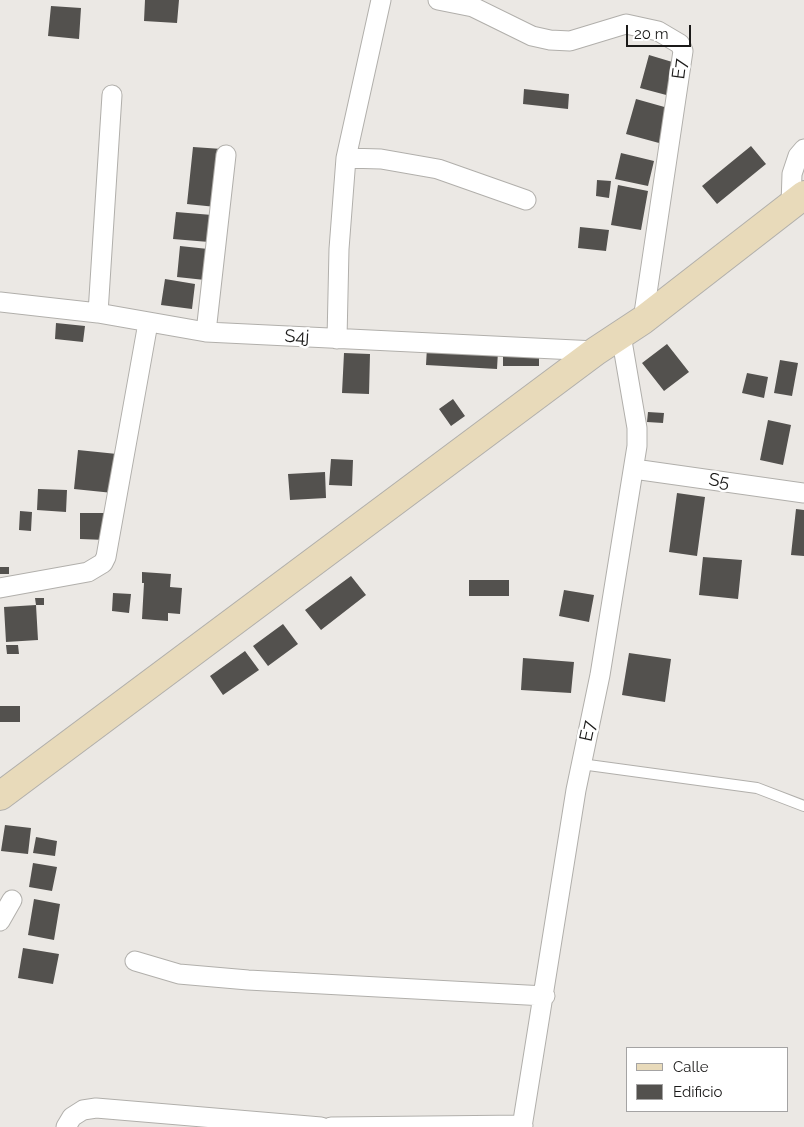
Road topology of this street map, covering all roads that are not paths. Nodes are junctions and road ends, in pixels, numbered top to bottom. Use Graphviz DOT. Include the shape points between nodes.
graph roads {
  1 [pos="381,0"];
  2 [pos="438,0"];
  3 [pos="112,95"];
  4 [pos="804,149"];
  5 [pos="226,155"];
  6 [pos="346,158"];
  7 [pos="526,200"];
  8 [pos="798,200"];
  9 [pos="0,302"];
  10 [pos="98,313"];
  11 [pos="643,320"];
  12 [pos="148,323"];
  13 [pos="206,332"];
  14 [pos="621,336"];
  15 [pos="337,340"];
  16 [pos="596,351"];
  17 [pos="634,469"];
  18 [pos="804,493"];
  19 [pos="0,588"];
  20 [pos="581,764"];
  21 [pos="0,796"];
  22 [pos="804,806"];
  23 [pos="12,900"];
  24 [pos="0,921"];
  25 [pos="135,961"];
  26 [pos="545,996"];
  27 [pos="522,1126"];
  28 [pos="66,1127"];
  29 [pos="321,1127"];
  30 [pos="331,1127"];
  1 -- 6 [label="street"];
  2 -- 11 [label="street, E7" via="473,7 532,36 550,40 570,41 626,24 658,31 680,44 682,59"];
  3 -- 10 [label="street"];
  4 -- 8 [label="street" via="792,174"];
  5 -- 13 [label="street"];
  6 -- 7 [label="street" via="381,159 438,169"];
  6 -- 15 [label="street"];
  8 -- 11 [label="street"];
  9 -- 10 [label="street, S4j"];
  10 -- 12 [label="street, S4j"];
  11 -- 14 [label="street"];
  12 -- 13 [label="street, S4j"];
  12 -- 19 [label="street" via="103,563 88,572"];
  13 -- 15 [label="street, S4j"];
  14 -- 16 [label="street"];
  14 -- 17 [label="street, E7" via="637,428"];
  15 -- 16 [label="street, S4j"];
  16 -- 21 [label="street"];
  17 -- 18 [label="street, S5"];
  17 -- 20 [label="street, E7" via="600,675"];
  20 -- 22 [label="lane" via="757,788"];
  20 -- 26 [label="street, E7"];
  23 -- 24 [label="street"];
  25 -- 26 [label="street" via="178,974 248,980"];
  26 -- 27 [label="street, E7"];
  27 -- 30 [label="street"];
  28 -- 29 [label="street" via="72,1117 83,1110 96,1108"];
}
